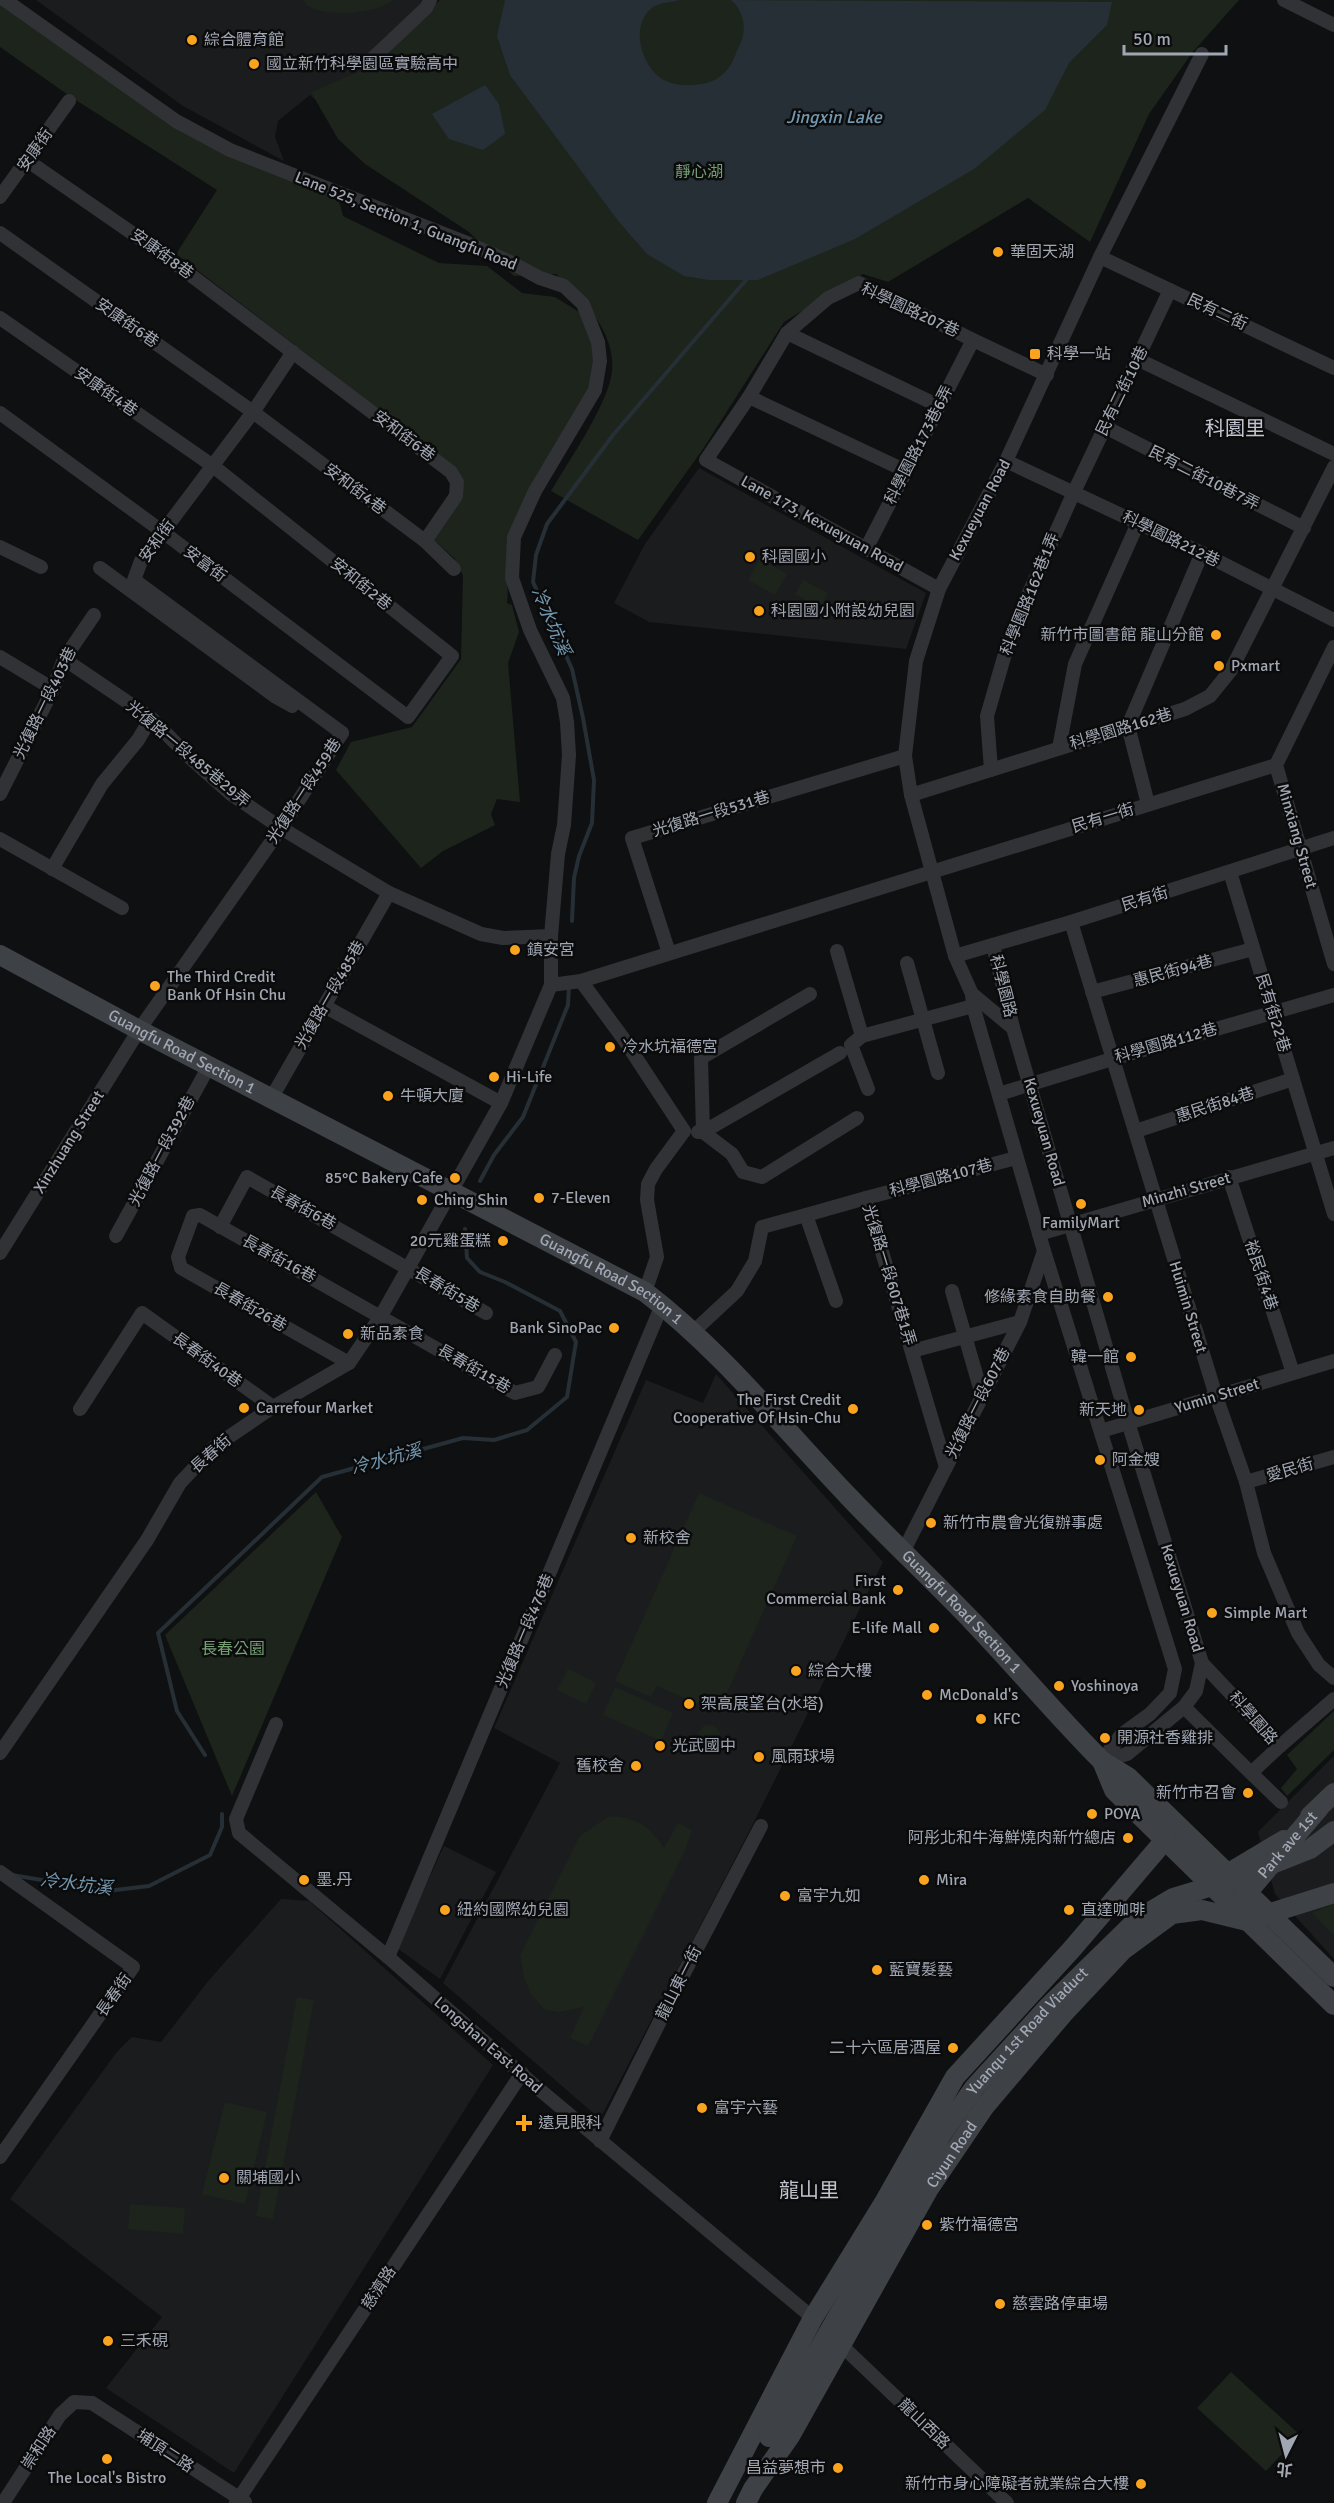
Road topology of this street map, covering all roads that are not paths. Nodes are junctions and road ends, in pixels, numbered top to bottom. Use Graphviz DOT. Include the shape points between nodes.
graph roads {
  1 [pos="5,0"];
  2 [pos="430,0"];
  3 [pos="1284,0"];
  4 [pos="1334,25"];
  5 [pos="1202,54"];
  6 [pos="373,58"];
  7 [pos="69,101"];
  8 [pos="28,161"];
  9 [pos="0,197"];
  10 [pos="0,233"];
  11 [pos="1100,257"];
  12 [pos="1170,290"];
  13 [pos="0,318"];
  14 [pos="787,333"];
  15 [pos="973,340"];
  16 [pos="292,352"];
  17 [pos="1137,359"];
  18 [pos="1334,368"];
  19 [pos="1047,375"];
  20 [pos="749,397"];
  21 [pos="939,406"];
  22 [pos="254,412"];
  23 [pos="0,413"];
  24 [pos="1105,427"];
  25 [pos="1334,454"];
  26 [pos="706,460"];
  27 [pos="1006,461"];
  28 [pos="213,466"];
  29 [pos="1334,467"];
  30 [pos="906,471"];
  31 [pos="1074,492"];
  32 [pos="1138,523"];
  33 [pos="1304,528"];
  34 [pos="163,532"];
  35 [pos="425,541"];
  36 [pos="0,547"];
  37 [pos="866,549"];
  38 [pos="1202,553"];
  39 [pos="41,567"];
  40 [pos="100,568"];
  41 [pos="454,569"];
  42 [pos="939,588"];
  43 [pos="1274,589"];
  44 [pos="94,615"];
  45 [pos="1334,620"];
  46 [pos="1334,647"];
  47 [pos="0,657"];
  48 [pos="64,659"];
  49 [pos="53,689"];
  50 [pos="408,717"];
  51 [pos="151,718"];
  52 [pos="1128,726"];
  53 [pos="342,733"];
  54 [pos="1059,748"];
  55 [pos="905,756"];
  56 [pos="1276,765"];
  57 [pos="991,770"];
  58 [pos="0,794"];
  59 [pos="911,795"];
  60 [pos="1148,804"];
  61 [pos="281,828"];
  62 [pos="1334,838"];
  63 [pos="0,839"];
  64 [pos="1300,849"];
  65 [pos="52,868"];
  66 [pos="931,871"];
  67 [pos="1230,872"];
  68 [pos="389,893"];
  69 [pos="122,908"];
  70 [pos="1071,922"];
  71 [pos="551,936"];
  72 [pos="993,945"];
  73 [pos="1253,949"];
  74 [pos="837,951"];
  75 [pos="669,953"];
  76 [pos="0,955"];
  77 [pos="955,956"];
  78 [pos="907,963"];
  79 [pos="1334,964"];
  80 [pos="580,981"];
  81 [pos="551,985"];
  82 [pos="1092,992"];
  83 [pos="810,994"];
  84 [pos="1334,995"];
  85 [pos="973,1000"];
  86 [pos="324,1006"];
  87 [pos="1273,1013"];
  88 [pos="923,1020"];
  89 [pos="1013,1028"];
  90 [pos="139,1030"];
  91 [pos="862,1036"];
  92 [pos="840,1053"];
  93 [pos="1112,1059"];
  94 [pos="209,1066"];
  95 [pos="938,1073"];
  96 [pos="1293,1079"];
  97 [pos="1030,1084"];
  98 [pos="867,1089"];
  99 [pos="999,1094"];
  100 [pos="272,1097"];
  101 [pos="501,1103"];
  102 [pos="857,1118"];
  103 [pos="684,1131"];
  104 [pos="1136,1131"];
  105 [pos="703,1132"];
  106 [pos="1334,1148"];
  107 [pos="1316,1153"];
  108 [pos="1016,1158"];
  109 [pos="1229,1177"];
  110 [pos="452,1191"];
  111 [pos="866,1198"];
  112 [pos="1155,1199"];
  113 [pos="1334,1214"];
  114 [pos="806,1215"];
  115 [pos="1070,1224"];
  116 [pos="220,1227"];
  117 [pos="1039,1234"];
  118 [pos="185,1235"];
  119 [pos="116,1236"];
  120 [pos="1044,1251"];
  121 [pos="0,1253"];
  122 [pos="408,1266"];
  123 [pos="952,1291"];
  124 [pos="645,1292"];
  125 [pos="836,1301"];
  126 [pos="662,1305"];
  127 [pos="486,1313"];
  128 [pos="381,1316"];
  129 [pos="1020,1322"];
  130 [pos="693,1332"];
  131 [pos="966,1336"];
  132 [pos="912,1351"];
  133 [pos="555,1355"];
  134 [pos="1334,1361"];
  135 [pos="349,1363"];
  136 [pos="1293,1373"];
  137 [pos="982,1395"];
  138 [pos="1216,1396"];
  139 [pos="273,1407"];
  140 [pos="80,1409"];
  141 [pos="1128,1422"];
  142 [pos="1101,1431"];
  143 [pos="1334,1457"];
  144 [pos="946,1467"];
  145 [pos="1246,1482"];
  146 [pos="903,1552"];
  147 [pos="1202,1662"];
  148 [pos="1334,1678"];
  149 [pos="1334,1699"];
  150 [pos="1184,1707"];
  151 [pos="276,1724"];
  152 [pos="1280,1746"];
  153 [pos="0,1753"];
  154 [pos="1102,1761"];
  155 [pos="1251,1773"];
  156 [pos="1334,1793"];
  157 [pos="1281,1802"];
  158 [pos="1319,1808"];
  159 [pos="761,1826"];
  160 [pos="1334,1831"];
  161 [pos="1165,1840"];
  162 [pos="0,1872"];
  163 [pos="1227,1874"];
  164 [pos="1247,1893"];
  165 [pos="1334,1893"];
  166 [pos="1269,1914"];
  167 [pos="1247,1921"];
  168 [pos="388,1957"];
  169 [pos="1334,1977"];
  170 [pos="1334,2006"];
  171 [pos="522,2073"];
  172 [pos="600,2141"];
  173 [pos="0,2157"];
  174 [pos="893,2185"];
  175 [pos="923,2200"];
  176 [pos="813,2318"];
  177 [pos="840,2344"];
  178 [pos="82,2402"];
  179 [pos="769,2437"];
  180 [pos="731,2473"];
  181 [pos="749,2496"];
  182 [pos="241,2502"];
  183 [pos="3,2503"];
  184 [pos="717,2503"];
  185 [pos="1007,2503"];
  1 -- 71 [label="street, Lane 525, Section 1, Guangfu Road" via="176,121 230,150 489,252 564,286 583,304 598,342 600,361 595,390 535,490 514,537 512,578 530,630 563,699 567,722 567,792"];
  2 -- 6 [label="street"];
  3 -- 4 [label="street"];
  5 -- 11 [label="street, Kexueyuan Road"];
  7 -- 8 [label="street, 安康街"];
  8 -- 9 [label="street, 安康街"];
  8 -- 16 [label="street, 安康街8巷" via="168,258"];
  10 -- 22 [label="street, 安康街6巷"];
  11 -- 12 [label="street, 民有二街"];
  11 -- 19 [label="street, Kexueyuan Road"];
  12 -- 17 [label="street, 民有二街10巷"];
  12 -- 18 [label="street, 民有二街"];
  13 -- 28 [label="street, 安康街4巷"];
  14 -- 15 [label="street, 科學園路207巷" via="828,298 859,283"];
  14 -- 20 [label="street, 科學園路207巷"];
  14 -- 21 [label="street"];
  15 -- 19 [label="street, 科學園路207巷"];
  15 -- 21 [label="street, 科學園路173巷6弄"];
  16 -- 22 [label="street, 安和街"];
  16 -- 35 [label="street, 安和街6巷" via="451,472 457,482 456,496"];
  17 -- 24 [label="street, 民有二街10巷"];
  17 -- 25 [label="street"];
  19 -- 27 [label="street, Kexueyuan Road"];
  20 -- 26 [label="street, 科學園路207巷"];
  20 -- 30 [label="street"];
  21 -- 30 [label="street, 科學園路173巷6弄"];
  22 -- 28 [label="street, 安和街"];
  22 -- 35 [label="street, 安和街4巷"];
  23 -- 34 [label="street, 安富街"];
  24 -- 31 [label="street, 民有二街10巷"];
  24 -- 33 [label="street, 民有二街10巷7弄"];
  26 -- 37 [label="street, Lane 173, Kexueyuan Road"];
  27 -- 31 [label="street, 科學園路212巷"];
  27 -- 42 [label="street, Kexueyuan Road"];
  28 -- 34 [label="street, 安和街"];
  28 -- 50 [label="street, 安和街2巷" via="452,656"];
  29 -- 33 [label="street, 科學園路162巷"];
  30 -- 37 [label="street, 科學園路173巷6弄"];
  31 -- 32 [label="street, 科學園路212巷"];
  31 -- 57 [label="street, 科學園路162巷1弄" via="1011,633 987,716"];
  32 -- 38 [label="street, 科學園路212巷"];
  32 -- 54 [label="street" via="1074,664"];
  33 -- 43 [label="street, 科學園路162巷"];
  34 -- 50 [label="street, 安富街"];
  34 -- 53 [label="street, 安和街" via="141,561 134,580"];
  35 -- 41 [label="street, 安和街4巷"];
  36 -- 39 [label="street"];
  37 -- 42 [label="street, Lane 173, Kexueyuan Road"];
  38 -- 43 [label="street, 科學園路212巷"];
  38 -- 52 [label="street"];
  40 -- 53 [label="street, 光復路一段459巷" via="276,697"];
  42 -- 55 [label="street, Kexueyuan Road" via="916,661"];
  43 -- 45 [label="street, 科學園路212巷"];
  43 -- 52 [label="street, 科學園路162巷" via="1231,670 1210,696 1185,709"];
  44 -- 48 [label="street, 光復路一段403巷"];
  46 -- 56 [label="street, Minxiang Street"];
  47 -- 49 [label="street"];
  48 -- 49 [label="street, 光復路一段403巷"];
  48 -- 51 [label="street, 光復路一段485巷29弄"];
  49 -- 58 [label="street, 光復路一段403巷"];
  51 -- 61 [label="street, 光復路一段485巷29弄" via="231,794"];
  51 -- 65 [label="street" via="102,784"];
  52 -- 54 [label="street, 科學園路162巷"];
  52 -- 60 [label="street"];
  53 -- 61 [label="street, 光復路一段459巷"];
  54 -- 57 [label="street, 科學園路162巷"];
  55 -- 59 [label="street, Kexueyuan Road"];
  55 -- 75 [label="street, 光復路一段531巷" via="632,838"];
  56 -- 60 [label="street, 民有一街"];
  56 -- 64 [label="street, Minxiang Street"];
  57 -- 59 [label="street, 科學園路162巷"];
  59 -- 66 [label="street, Kexueyuan Road"];
  60 -- 66 [label="street, 民有一街"];
  61 -- 68 [label="street, 光復路一段485巷29弄"];
  61 -- 90 [label="street, 光復路一段459巷"];
  62 -- 64 [label="street, 民有街"];
  63 -- 65 [label="street"];
  64 -- 67 [label="street, 民有街"];
  64 -- 79 [label="street, Minxiang Street"];
  65 -- 69 [label="street"];
  66 -- 75 [label="street"];
  66 -- 77 [label="street, Kexueyuan Road"];
  67 -- 70 [label="street, 民有街"];
  67 -- 73 [label="street, 民有街22巷"];
  68 -- 71 [label="street, 光復路一段485巷29弄" via="481,934 503,938"];
  68 -- 86 [label="street, 光復路一段485巷"];
  70 -- 72 [label="street, 民有街"];
  70 -- 82 [label="street, Huimin Street"];
  71 -- 81 [label="street, Lane 525, Section 1, Guangfu Road"];
  72 -- 77 [label="street, 民有街"];
  72 -- 89 [label="street, 科學園路"];
  73 -- 82 [label="street, 惠民街94巷"];
  73 -- 87 [label="street, 民有街22巷"];
  74 -- 91 [label="street"];
  75 -- 80 [label="street"];
  76 -- 90 [label="main road, Guangfu Road Section 1"];
  77 -- 85 [label="street, Kexueyuan Road"];
  78 -- 88 [label="street"];
  80 -- 81 [label="street"];
  80 -- 103 [label="street"];
  81 -- 101 [label="street, Lane 525, Section 1, Guangfu Road"];
  82 -- 93 [label="street, Huimin Street"];
  83 -- 105 [label="street" via="701,1058"];
  84 -- 87 [label="street, 科學園路112巷"];
  85 -- 88 [label="street"];
  85 -- 89 [label="street, Kexueyuan Road"];
  85 -- 99 [label="street, Kexueyuan Road"];
  86 -- 100 [label="street, 光復路一段485巷"];
  86 -- 101 [label="street"];
  87 -- 93 [label="street, 科學園路112巷"];
  87 -- 96 [label="street, 民有街22巷"];
  88 -- 91 [label="street"];
  88 -- 95 [label="street"];
  89 -- 97 [label="street, Kexueyuan Road"];
  90 -- 94 [label="main road, Guangfu Road Section 1"];
  90 -- 121 [label="street, Xinzhuang Street"];
  91 -- 98 [label="street" via="851,1045"];
  92 -- 105 [label="street"];
  93 -- 97 [label="street, 科學園路112巷"];
  93 -- 104 [label="street, Huimin Street"];
  94 -- 100 [label="main road, Guangfu Road Section 1"];
  94 -- 119 [label="street, 光復路一段392巷"];
  96 -- 104 [label="street, 惠民街84巷"];
  96 -- 107 [label="street, 民有街22巷"];
  97 -- 99 [label="street, 科學園路112巷"];
  97 -- 115 [label="street, Kexueyuan Road"];
  99 -- 108 [label="street, Kexueyuan Road"];
  100 -- 110 [label="main road, Guangfu Road Section 1"];
  101 -- 110 [label="street, Lane 525, Section 1, Guangfu Road"];
  102 -- 105 [label="street" via="762,1178 743,1172 732,1154"];
  103 -- 105 [label="street"];
  103 -- 124 [label="street" via="648,1184 657,1257"];
  104 -- 112 [label="street, Huimin Street"];
  106 -- 107 [label="street, Minzhi Street"];
  107 -- 109 [label="street, Minzhi Street"];
  107 -- 113 [label="street, 民有街22巷"];
  108 -- 111 [label="street, 科學園路107巷"];
  108 -- 117 [label="street, Kexueyuan Road"];
  109 -- 112 [label="street, Minzhi Street"];
  109 -- 136 [label="street, 裕民街4巷"];
  110 -- 122 [label="street, 長春街"];
  110 -- 124 [label="main road, Guangfu Road Section 1"];
  111 -- 114 [label="street, 光復路一段607巷1弄"];
  111 -- 132 [label="street, 光復路一段607巷1弄"];
  112 -- 115 [label="street, Minzhi Street"];
  112 -- 138 [label="street, Huimin Street"];
  114 -- 125 [label="street"];
  114 -- 130 [label="street, 光復路一段607巷1弄" via="762,1227 755,1261 736,1291"];
  115 -- 117 [label="street, Minzhi Street"];
  115 -- 141 [label="street, Kexueyuan Road"];
  116 -- 118 [label="street, 長春街16巷" via="200,1215 193,1216"];
  116 -- 122 [label="street, 長春街6巷" via="247,1177"];
  116 -- 128 [label="street, 長春街16巷"];
  117 -- 120 [label="street, Kexueyuan Road"];
  118 -- 135 [label="street, 長春街26巷" via="178,1257 181,1268"];
  120 -- 129 [label="street, 光復路一段607巷"];
  120 -- 142 [label="street, Kexueyuan Road"];
  122 -- 127 [label="street, 長春街5巷"];
  122 -- 128 [label="street, 長春街"];
  123 -- 131 [label="street"];
  124 -- 126 [label="main road, Guangfu Road Section 1"];
  126 -- 130 [label="main road, Guangfu Road Section 1"];
  126 -- 168 [label="street, 光復路一段476巷"];
  128 -- 133 [label="street, 長春街15巷" via="515,1393 538,1388"];
  128 -- 135 [label="street, 長春街"];
  129 -- 131 [label="street"];
  129 -- 137 [label="street, 光復路一段607巷"];
  130 -- 146 [label="main road, Guangfu Road Section 1"];
  131 -- 132 [label="street"];
  131 -- 137 [label="street"];
  132 -- 144 [label="street, 光復路一段607巷1弄"];
  134 -- 136 [label="street, Yumin Street"];
  135 -- 139 [label="street, 長春街"];
  136 -- 138 [label="street, Yumin Street"];
  137 -- 144 [label="street, 光復路一段607巷"];
  138 -- 141 [label="street, Yumin Street"];
  138 -- 145 [label="street, Huimin Street"];
  139 -- 140 [label="street, 長春街40巷" via="142,1313"];
  139 -- 153 [label="street, 長春街" via="214,1447 180,1483 147,1540"];
  141 -- 142 [label="street, Yumin Street"];
  141 -- 147 [label="street, Kexueyuan Road"];
  142 -- 154 [label="street, Kexueyuan Road" via="1175,1669 1170,1693 1121,1736"];
  143 -- 145 [label="street, 愛民街"];
  144 -- 146 [label="street, 光復路一段607巷"];
  145 -- 148 [label="street, Huimin Street" via="1264,1553 1298,1633 1319,1665"];
  146 -- 154 [label="main road, Guangfu Road Section 1"];
  147 -- 150 [label="street, Kexueyuan Road" via="1196,1691"];
  147 -- 152 [label="street, 科學園路"];
  149 -- 152 [label="street"];
  150 -- 154 [label="street, Kexueyuan Road" via="1127,1754"];
  150 -- 155 [label="street"];
  151 -- 168 [label="street, Longshan East Road" via="236,1819 239,1833"];
  152 -- 155 [label="street, 科學園路"];
  154 -- 161 [label="main road, Guangfu Road Section 1" via="1114,1790"];
  154 -- 163 [label="main road, Guangfu Road Section 1" via="1128,1777"];
  155 -- 157 [label="street"];
  156 -- 158 [label="main road"];
  158 -- 163 [label="main road, Park ave 1st" via="1282,1842"];
  158 -- 164 [label="main road, Park ave 1st"];
  159 -- 172 [label="street, 龍山東一街"];
  160 -- 179 [label="main road, Yuanqu 1st Road Viaduct, bridge" via="1310,1849 1173,1898 1138,1918 1047,2008 974,2088 941,2135"];
  161 -- 167 [label="main road, Guangfu Road Section 1"];
  161 -- 174 [label="main road" via="955,2077"];
  162 -- 173 [label="street, 長春街" via="133,1967"];
  163 -- 164 [label="main road, Guangfu Road Section 1"];
  164 -- 166 [label="main road, Guangfu Road Section 1"];
  164 -- 167 [label="main road, Park ave 1st"];
  165 -- 166 [label="main road"];
  166 -- 167 [label="main road"];
  166 -- 169 [label="main road, Guangfu Road Section 1"];
  167 -- 170 [label="main road, Guangfu Road Section 1"];
  167 -- 175 [label="main road, Ciyun Road" via="1202,1910 1172,1914 1124,1950 985,2106"];
  168 -- 171 [label="street, Longshan East Road"];
  171 -- 172 [label="street, Longshan East Road"];
  171 -- 182 [label="street, 慈濟路"];
  172 -- 176 [label="street, Longshan East Road"];
  174 -- 175 [label="street"];
  174 -- 176 [label="main road"];
  175 -- 177 [label="main road, Ciyun Road"];
  176 -- 180 [label="main road"];
  177 -- 181 [label="main road, Ciyun Road" via="790,2436"];
  177 -- 185 [label="street, 龍山西路"];
  178 -- 182 [label="street, 埔頂二路" via="92,2403"];
  178 -- 183 [label="street, 崇和路" via="74,2402 60,2415"];
  179 -- 180 [label="main road"];
  179 -- 181 [label="main road"];
  180 -- 184 [label="main road"];
}
